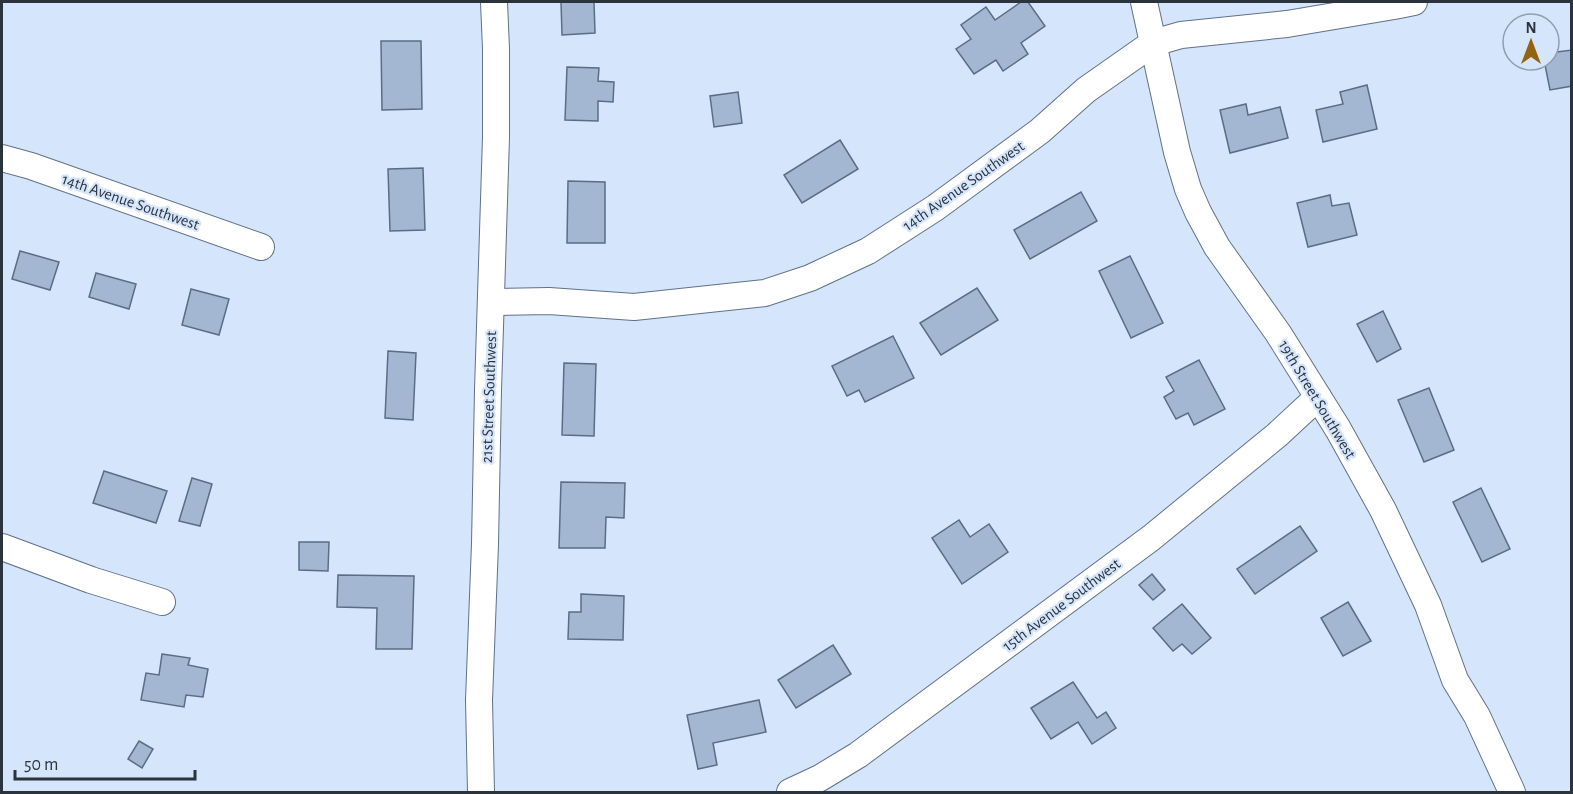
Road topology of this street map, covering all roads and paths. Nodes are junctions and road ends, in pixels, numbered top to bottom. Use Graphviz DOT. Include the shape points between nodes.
graph roads {
  1 [pos="494,2"];
  2 [pos="1144,2"];
  3 [pos="1414,2"];
  4 [pos="1153,43"];
  5 [pos="2,158"];
  6 [pos="261,247"];
  7 [pos="491,302"];
  8 [pos="1318,397"];
  9 [pos="2,547"];
  10 [pos="162,602"];
  11 [pos="481,792"];
  12 [pos="790,792"];
  13 [pos="1512,792"];
  1 -- 7 [label="street, 21st Street Southwest" via="496,137"];
  2 -- 4 [label="street, 19th Street Southwest"];
  3 -- 4 [label="street, 14th Avenue Southwest" via="1287,24 1181,35"];
  4 -- 7 [label="street, 14th Avenue Southwest" via="935,208 868,251 810,278 765,293 634,307 549,301"];
  4 -- 8 [label="street, 19th Street Southwest" via="1177,152 1198,213"];
  5 -- 6 [label="street, 14th Avenue Southwest"];
  7 -- 11 [label="street, 21st Street Southwest" via="479,700"];
  8 -- 12 [label="street, 15th Avenue Southwest" via="1151,538 858,755"];
  8 -- 13 [label="street, 19th Street Southwest" via="1383,510 1428,606 1455,680 1477,716"];
  9 -- 10 [label="street"];
}
